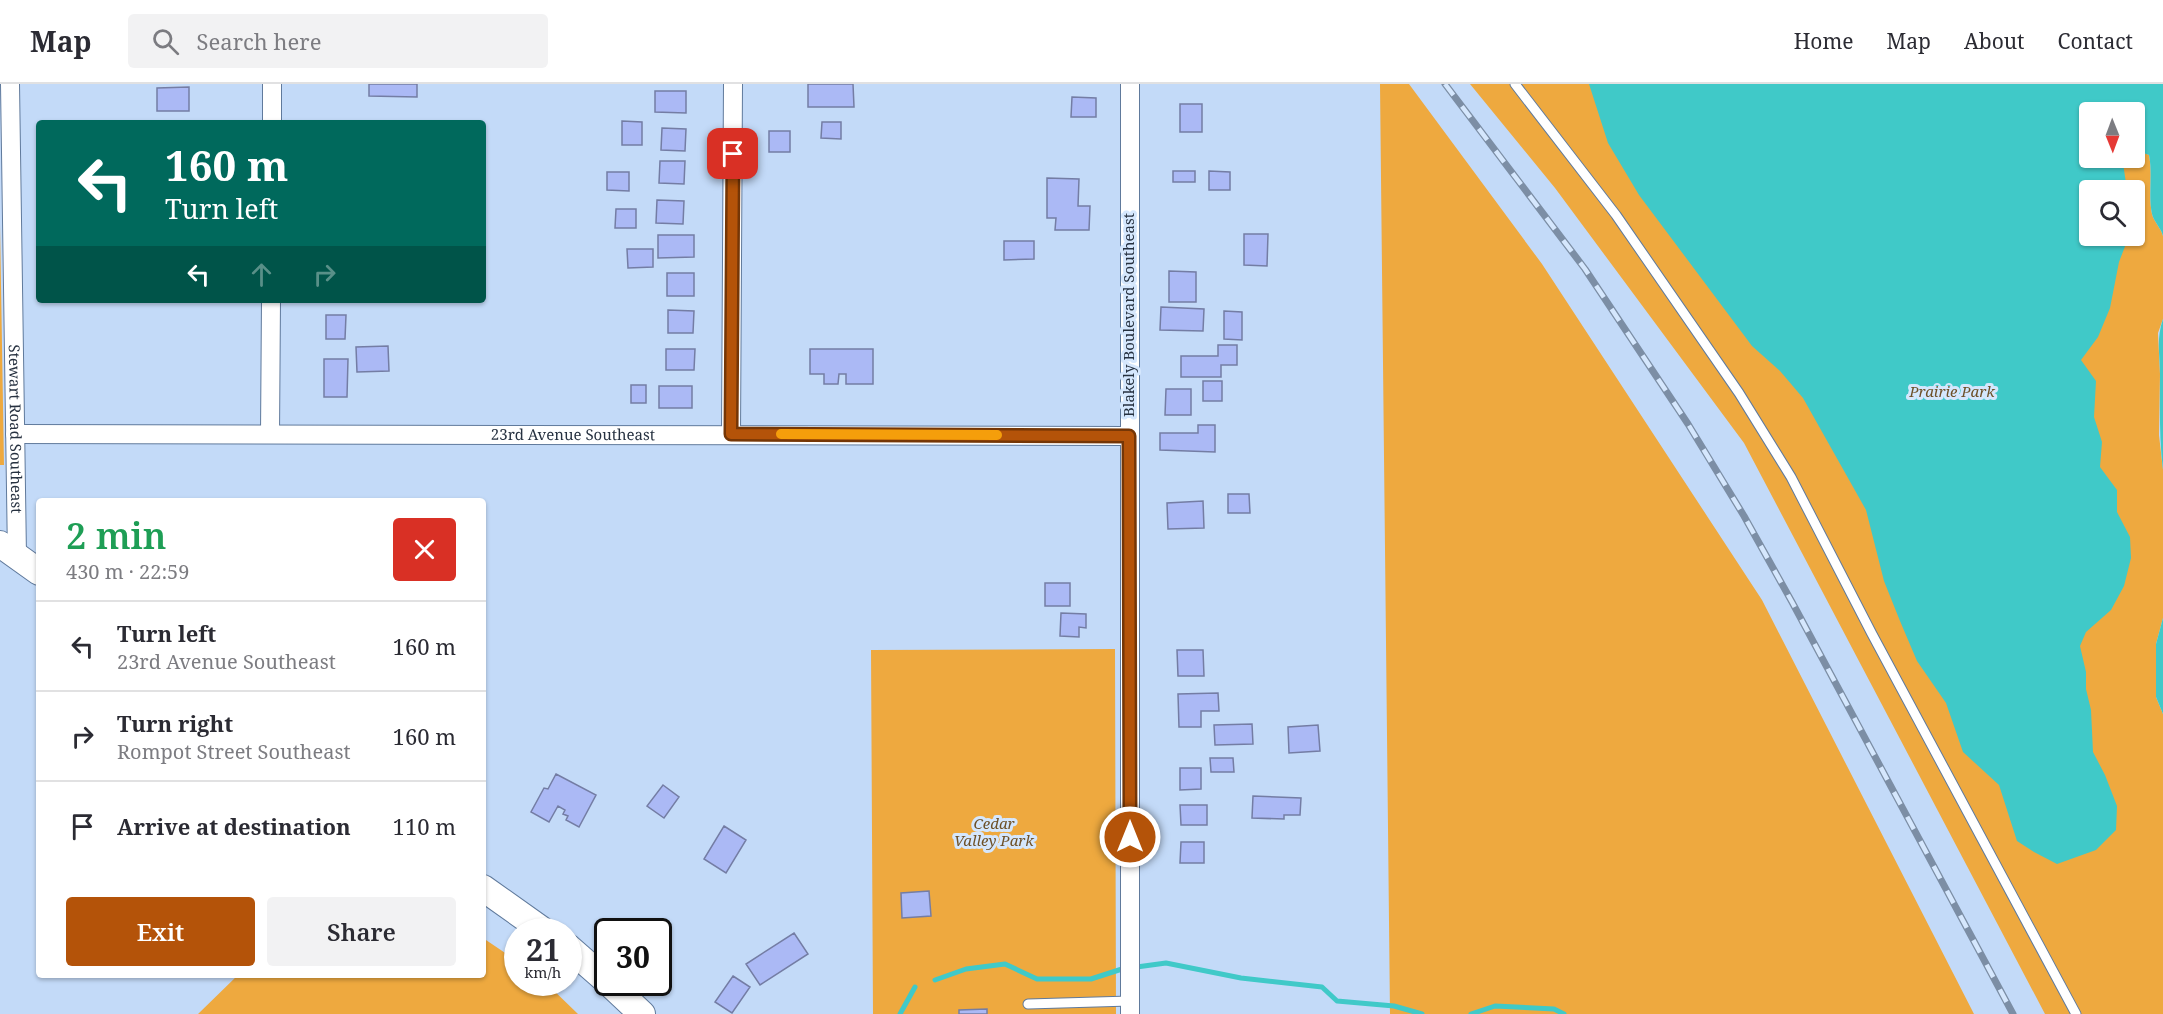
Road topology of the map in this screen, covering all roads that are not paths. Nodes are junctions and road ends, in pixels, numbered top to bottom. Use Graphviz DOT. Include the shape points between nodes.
graph roads {
  1 [pos="10,84"];
  2 [pos="272,84"];
  3 [pos="733,84"];
  4 [pos="1130,84"];
  5 [pos="1515,84"];
  6 [pos="272,120"];
  7 [pos="271,303"];
  8 [pos="15,434"];
  9 [pos="270,434"];
  10 [pos="731,434"];
  11 [pos="1129,436"];
  12 [pos="9,550"];
  13 [pos="36,570"];
  14 [pos="486,890"];
  15 [pos="525,918"];
  16 [pos="582,959"];
  17 [pos="594,970"];
  18 [pos="623,996"];
  19 [pos="1130,1003"];
  20 [pos="1028,1004"];
  21 [pos="642,1014"];
  22 [pos="2076,1014"];
  1 -- 8 [label="street, Stewart Road Southeast"];
  2 -- 6 [label="street"];
  3 -- 10 [label="street"];
  4 -- 11 [label="street, Blakely Boulevard Southeast"];
  5 -- 22 [label="lane" via="1616,215 1739,393 1791,477"];
  7 -- 9 [label="street"];
  8 -- 9 [label="street, 23rd Avenue Southeast"];
  8 -- 12 [label="street, Stewart Road Southeast"];
  9 -- 10 [label="street, 23rd Avenue Southeast"];
  10 -- 11 [label="street, 23rd Avenue Southeast"];
  11 -- 19 [label="street, Blakely Boulevard Southeast"];
  12 -- 13 [label="street"];
  14 -- 15 [label="street"];
  16 -- 17 [label="street"];
  18 -- 21 [label="street"];
  19 -- 20 [label="lane"];
}
